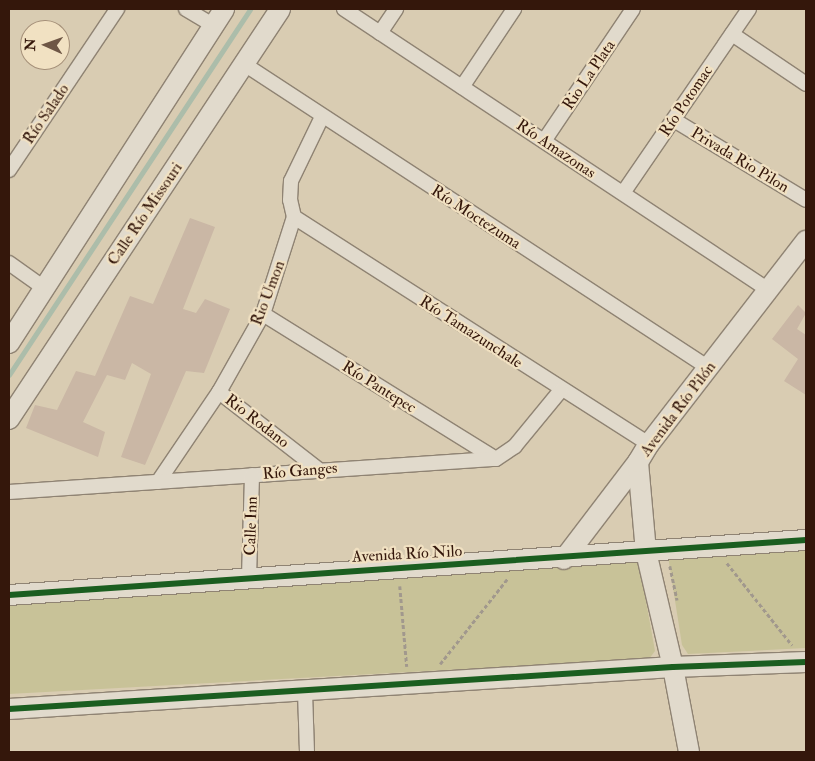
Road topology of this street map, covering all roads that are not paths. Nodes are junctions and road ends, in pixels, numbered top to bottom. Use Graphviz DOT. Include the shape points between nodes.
graph roads {
  1 [pos="117,9"];
  2 [pos="186,9"];
  3 [pos="224,9"];
  4 [pos="280,9"];
  5 [pos="344,9"];
  6 [pos="396,9"];
  7 [pos="514,9"];
  8 [pos="633,9"];
  9 [pos="750,9"];
  10 [pos="214,26"];
  11 [pos="380,33"];
  12 [pos="732,34"];
  13 [pos="244,64"];
  14 [pos="806,84"];
  15 [pos="462,87"];
  16 [pos="322,118"];
  17 [pos="674,120"];
  18 [pos="544,141"];
  19 [pos="9,170"];
  20 [pos="623,193"];
  21 [pos="806,200"];
  22 [pos="294,217"];
  23 [pos="806,241"];
  24 [pos="9,263"];
  25 [pos="44,288"];
  26 [pos="767,289"];
  27 [pos="263,314"];
  28 [pos="9,343"];
  29 [pos="708,368"];
  30 [pos="561,390"];
  31 [pos="219,392"];
  32 [pos="9,419"];
  33 [pos="649,444"];
  34 [pos="496,459"];
  35 [pos="638,462"];
  36 [pos="318,469"];
  37 [pos="252,475"];
  38 [pos="158,482"];
  39 [pos="9,492"];
  40 [pos="806,540"];
  41 [pos="646,552"];
  42 [pos="564,559"];
  43 [pos="249,577"];
  44 [pos="9,595"];
  45 [pos="803,654"];
  46 [pos="673,667"];
  47 [pos="305,692"];
  48 [pos="9,709"];
  49 [pos="307,752"];
  50 [pos="689,752"];
  1 -- 19 [label="street, Río Salado"];
  2 -- 10 [label="street"];
  3 -- 10 [label="street"];
  4 -- 13 [label="street, Calle Río Missouri"];
  5 -- 11 [label="street, Río Amazonas"];
  6 -- 11 [label="street"];
  7 -- 15 [label="street"];
  8 -- 18 [label="street, Rio La Plata"];
  9 -- 12 [label="street, Río Potomac"];
  10 -- 25 [label="street"];
  11 -- 15 [label="street, Río Amazonas"];
  12 -- 14 [label="street"];
  12 -- 17 [label="street, Río Potomac"];
  13 -- 16 [label="street, Río Moctezuma"];
  13 -- 32 [label="street, Calle Río Missouri"];
  15 -- 18 [label="street, Río Amazonas"];
  16 -- 22 [label="street, Rio Umon" via="292,181 290,200"];
  16 -- 29 [label="street, Río Moctezuma"];
  17 -- 20 [label="street, Río Potomac"];
  17 -- 21 [label="street, Privada Rio Pilon"];
  18 -- 20 [label="street, Río Amazonas"];
  20 -- 26 [label="street, Río Amazonas"];
  22 -- 27 [label="street, Rio Umon"];
  22 -- 30 [label="street, Río Tamazunchale"];
  23 -- 26 [label="street, Avenida Río Pilón"];
  24 -- 25 [label="street"];
  25 -- 28 [label="street"];
  26 -- 29 [label="street, Avenida Río Pilón"];
  27 -- 31 [label="street, Rio Umon"];
  27 -- 34 [label="street, Río Pantepec"];
  29 -- 33 [label="street, Avenida Río Pilón"];
  30 -- 33 [label="street, Río Tamazunchale"];
  30 -- 34 [label="street" via="515,446"];
  31 -- 36 [label="street, Rio Rodano"];
  31 -- 38 [label="street, Rio Umon"];
  33 -- 35 [label="street, Avenida Río Pilón"];
  34 -- 36 [label="street, Río Ganges"];
  35 -- 41 [label="street, Avenida Río Pilón"];
  35 -- 42 [label="street"];
  36 -- 37 [label="street, Río Ganges"];
  37 -- 38 [label="street, Río Ganges"];
  37 -- 43 [label="street, Calle Inn"];
  38 -- 39 [label="street, Río Ganges"];
  40 -- 41 [label="street, Avenida Río Nilo"];
  41 -- 42 [label="street, Avenida Río Nilo"];
  41 -- 46 [label="street, Avenida Río Pilón"];
  42 -- 43 [label="street, Avenida Río Nilo"];
  43 -- 44 [label="street, Avenida Río Nilo"];
  45 -- 46 [label="street"];
  46 -- 47 [label="street"];
  46 -- 50 [label="street, Avenida Río Pilón"];
  47 -- 48 [label="street"];
  47 -- 49 [label="street"];
}
